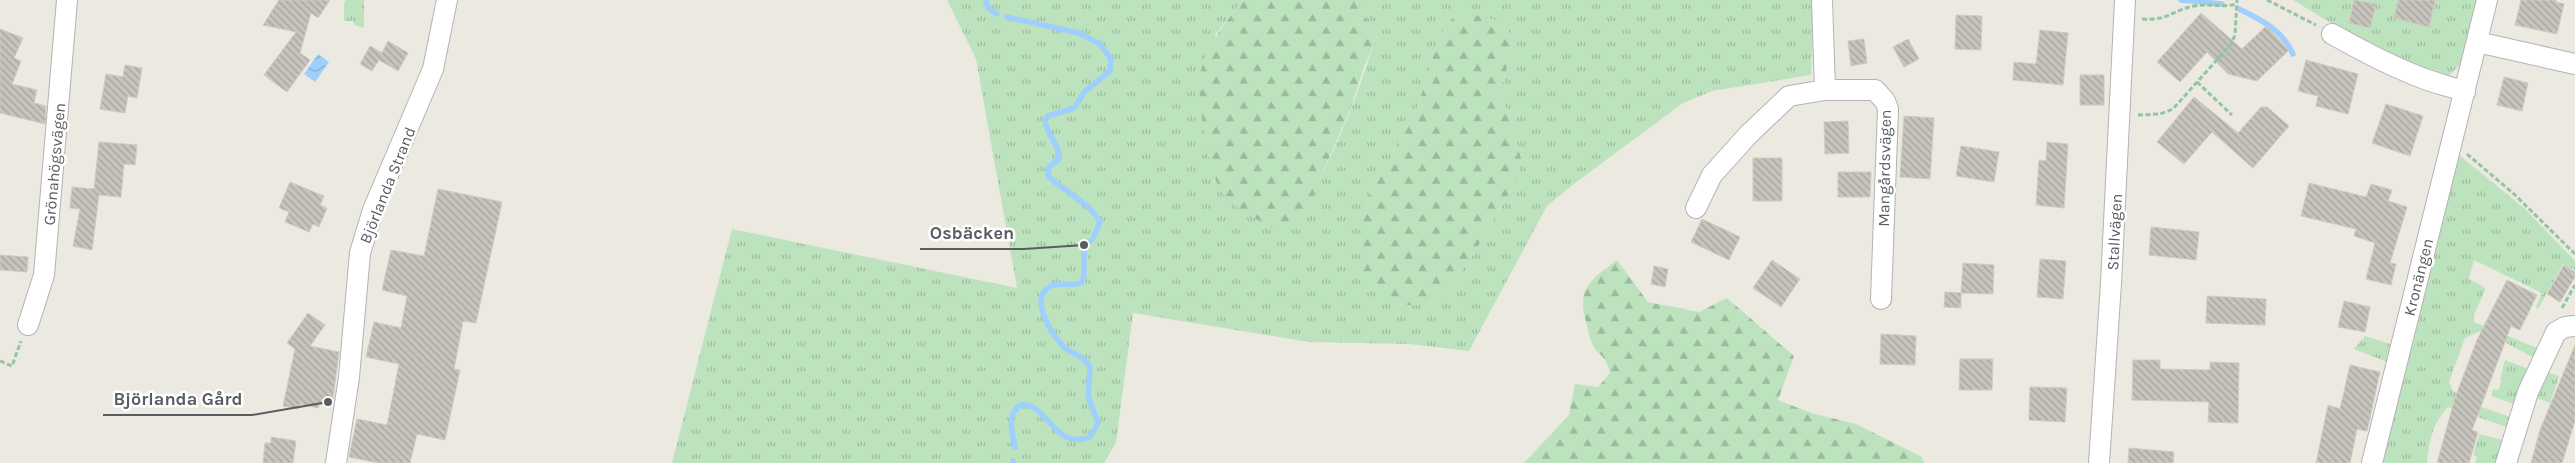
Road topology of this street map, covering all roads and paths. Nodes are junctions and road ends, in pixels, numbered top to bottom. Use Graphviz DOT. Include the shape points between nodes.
graph roads {
  1 [pos="67,0"];
  2 [pos="447,0"];
  3 [pos="1822,0"];
  4 [pos="2267,0"];
  5 [pos="2487,0"];
  6 [pos="2237,2"];
  7 [pos="2124,9"];
  8 [pos="2332,34"];
  9 [pos="2477,42"];
  10 [pos="2575,64"];
  11 [pos="2197,82"];
  12 [pos="1825,90"];
  13 [pos="2466,92"];
  14 [pos="2120,115"];
  15 [pos="2232,115"];
  16 [pos="2451,146"];
  17 [pos="1696,208"];
  18 [pos="2575,254"];
  19 [pos="2575,285"];
  20 [pos="1880,299"];
  21 [pos="28,325"];
  22 [pos="2570,326"];
  23 [pos="0,361"];
  24 [pos="336,463"];
  25 [pos="2099,463"];
  26 [pos="2372,463"];
  27 [pos="2506,463"];
  1 -- 21 [label="street, Grönahögsvägen" via="45,269"];
  2 -- 24 [label="street, Björlanda Strand" via="433,68 373,210 360,253 349,377"];
  3 -- 12 [label="street"];
  4 -- 8 [label="path"];
  5 -- 9 [label="street, Kronängen"];
  6 -- 7 [label="path" via="2224,8 2197,6 2162,19"];
  6 -- 11 [label="path" via="2235,35 2231,44"];
  7 -- 14 [label="street, Stallvägen"];
  8 -- 13 [label="street" via="2396,68"];
  9 -- 10 [label="street"];
  9 -- 13 [label="street, Kronängen"];
  11 -- 14 [label="path" via="2166,113"];
  11 -- 15 [label="path"];
  12 -- 17 [label="street, Mangårdsvägen" via="1789,96 1712,175"];
  12 -- 20 [label="street, Mangårdsvägen" via="1875,90 1888,108"];
  13 -- 16 [label="street, Kronängen"];
  14 -- 25 [label="street, Stallvägen"];
  16 -- 18 [label="path" via="2461,149 2514,194"];
  16 -- 26 [label="street, Kronängen"];
  19 -- 22 [label="path" via="2562,307"];
  21 -- 23 [label="path" via="12,366"];
  22 -- 27 [label="street" via="2556,332 2528,392"];
}
